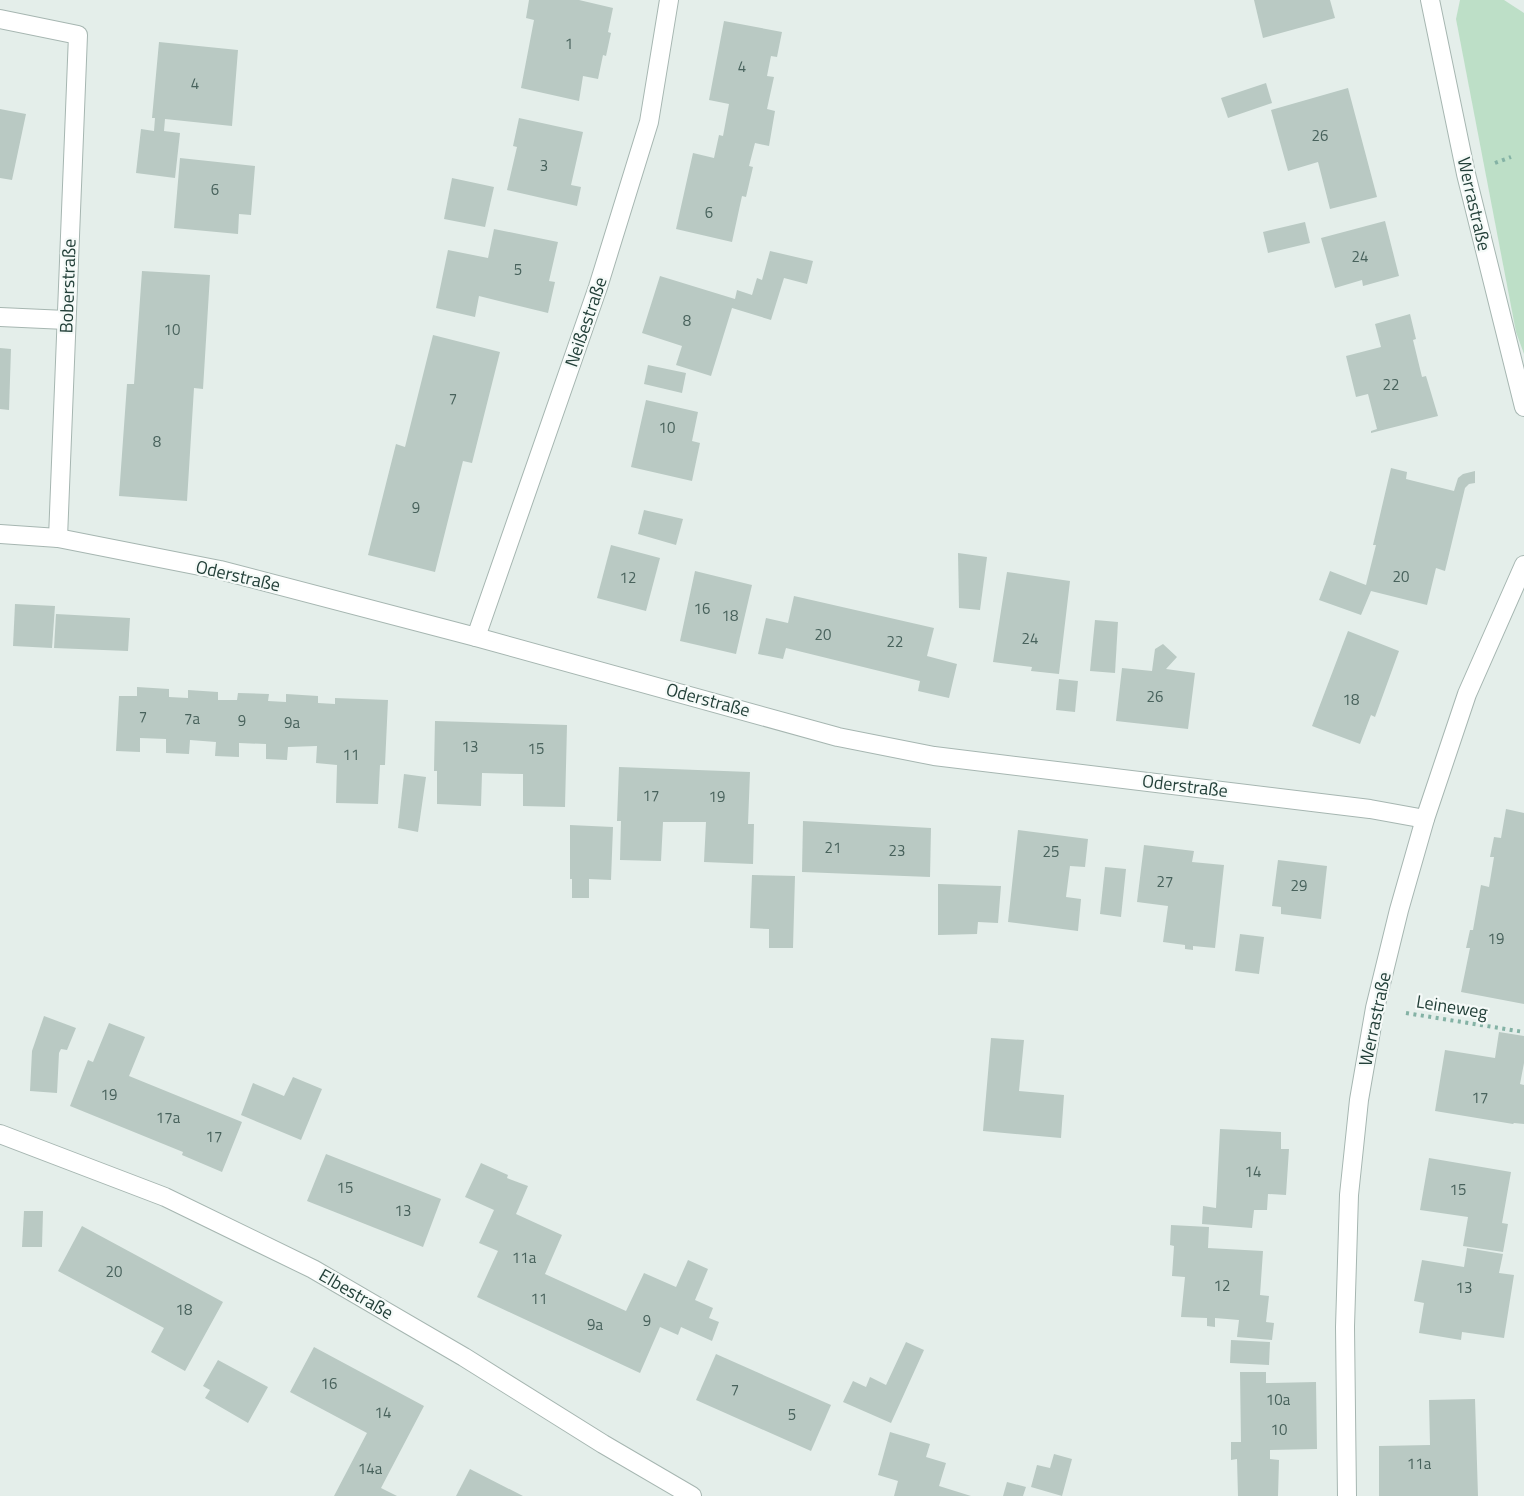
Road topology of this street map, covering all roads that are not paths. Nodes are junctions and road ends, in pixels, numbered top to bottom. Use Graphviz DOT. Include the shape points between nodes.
graph roads {
  1 [pos="669,0"];
  2 [pos="1430,0"];
  3 [pos="0,19"];
  4 [pos="0,317"];
  5 [pos="66,320"];
  6 [pos="1523,405"];
  7 [pos="0,534"];
  8 [pos="58,538"];
  9 [pos="1524,565"];
  10 [pos="476,637"];
  11 [pos="1425,819"];
  12 [pos="0,1134"];
  13 [pos="692,1496"];
  14 [pos="1347,1496"];
  1 -- 10 [label="street, Neißestraße" via="646,133 598,287"];
  2 -- 6 [label="street, Werrastraße" via="1466,174"];
  3 -- 5 [label="street, Boberstraße" via="78,35"];
  4 -- 5 [label="street"];
  5 -- 8 [label="street, Boberstraße"];
  7 -- 8 [label="street, Oderstraße"];
  8 -- 10 [label="street, Oderstraße" via="220,570"];
  9 -- 11 [label="street, Werrastraße" via="1467,694"];
  10 -- 11 [label="street, Oderstraße" via="838,736 934,756"];
  11 -- 14 [label="street, Werrastraße" via="1375,1008 1359,1100 1349,1196 1345,1327"];
  12 -- 13 [label="street, Elbestraße" via="165,1197 313,1269"];
}
